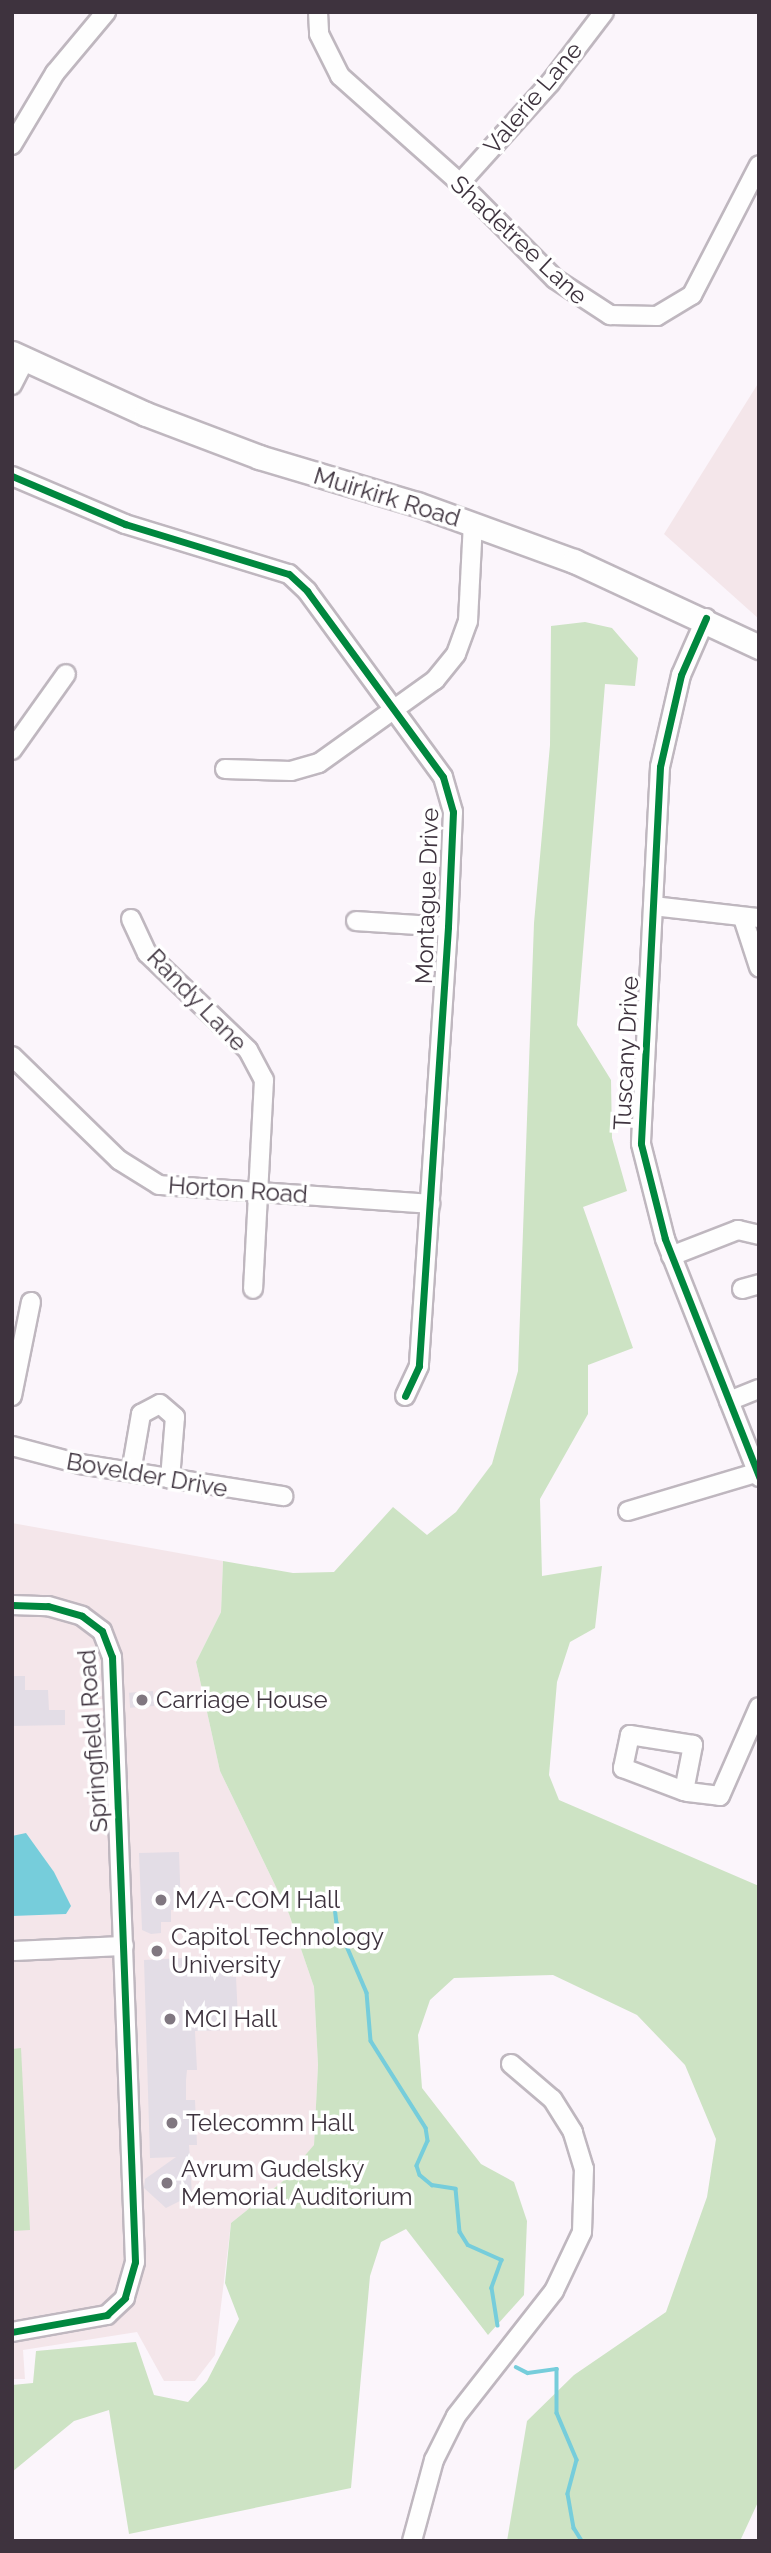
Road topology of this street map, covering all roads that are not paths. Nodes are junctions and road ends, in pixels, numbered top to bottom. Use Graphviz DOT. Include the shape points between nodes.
graph roads {
  1 [pos="106,12"];
  2 [pos="318,12"];
  3 [pos="604,12"];
  4 [pos="12,145"];
  5 [pos="759,165"];
  6 [pos="460,183"];
  7 [pos="18,356"];
  8 [pos="12,385"];
  9 [pos="12,476"];
  10 [pos="473,523"];
  11 [pos="706,618"];
  12 [pos="759,647"];
  13 [pos="66,674"];
  14 [pos="393,707"];
  15 [pos="12,750"];
  16 [pos="225,769"];
  17 [pos="653,906"];
  18 [pos="751,918"];
  19 [pos="131,919"];
  20 [pos="356,921"];
  21 [pos="448,926"];
  22 [pos="759,967"];
  23 [pos="12,1056"];
  24 [pos="261,1193"];
  25 [pos="430,1204"];
  26 [pos="759,1235"];
  27 [pos="671,1256"];
  28 [pos="253,1289"];
  29 [pos="31,1302"];
  30 [pos="759,1389"];
  31 [pos="12,1396"];
  32 [pos="405,1396"];
  33 [pos="729,1401"];
  34 [pos="12,1446"];
  35 [pos="131,1472"];
  36 [pos="758,1474"];
  37 [pos="170,1479"];
  38 [pos="283,1496"];
  39 [pos="628,1511"];
  40 [pos="12,1605"];
  41 [pos="759,1707"];
  42 [pos="752,1741"];
  43 [pos="684,1791"];
  44 [pos="124,1946"];
  45 [pos="12,1951"];
  46 [pos="511,2064"];
  47 [pos="12,2332"];
  48 [pos="412,2541"];
  1 -- 4 [label="street" via="55,73"];
  2 -- 6 [label="street, Shadetree Lane" via="319,34 340,76"];
  3 -- 6 [label="street, Valerie Lane" via="550,83"];
  5 -- 6 [label="street, Shadetree Lane" via="692,295 657,316 634,318 592,308 555,279"];
  7 -- 8 [label="street"];
  7 -- 10 [label="main road, Muirkirk Road" via="259,457"];
  9 -- 14 [label="street, Montague Drive" via="125,524 289,574"];
  10 -- 11 [label="main road, Muirkirk Road"];
  10 -- 14 [label="street" via="463,640 435,680"];
  11 -- 12 [label="main road, Muirkirk Road"];
  11 -- 17 [label="street, Tuscany Drive" via="666,722"];
  13 -- 15 [label="street"];
  14 -- 16 [label="street" via="342,750 306,768 273,772"];
  14 -- 21 [label="street, Montague Drive" via="450,794"];
  17 -- 18 [label="street"];
  17 -- 27 [label="street, Tuscany Drive" via="640,1144 651,1199"];
  18 -- 22 [label="street"];
  19 -- 24 [label="street, Randy Lane" via="147,953 258,1066 265,1097"];
  20 -- 21 [label="street"];
  21 -- 25 [label="street, Montague Drive"];
  23 -- 24 [label="street, Horton Road" via="143,1179"];
  24 -- 25 [label="street, Horton Road"];
  24 -- 28 [label="street, Randy Lane"];
  25 -- 32 [label="street, Montague Drive" via="419,1366"];
  26 -- 27 [label="street" via="738,1230"];
  27 -- 33 [label="street, Tuscany Drive"];
  29 -- 31 [label="street"];
  30 -- 33 [label="street"];
  33 -- 36 [label="street, Tuscany Drive"];
  34 -- 35 [label="street, Bovelder Drive"];
  35 -- 37 [label="street, Bovelder Drive"];
  35 -- 37 [label="street" via="141,1414 160,1404 175,1417"];
  36 -- 39 [label="street"];
  37 -- 38 [label="street, Bovelder Drive"];
  40 -- 44 [label="street, Springfield Road" via="65,1609 93,1622 108,1639"];
  41 -- 42 [label="street"];
  42 -- 43 [label="street" via="720,1796"];
  43 -- 43 [label="street" via="623,1768 630,1735 693,1745"];
  44 -- 45 [label="street"];
  44 -- 47 [label="street, Springfield Road" via="135,2262 130,2287 117,2307 96,2320"];
  46 -- 48 [label="street" via="547,2093 573,2132 584,2169 582,2232 555,2291 456,2416 434,2460"];
}
